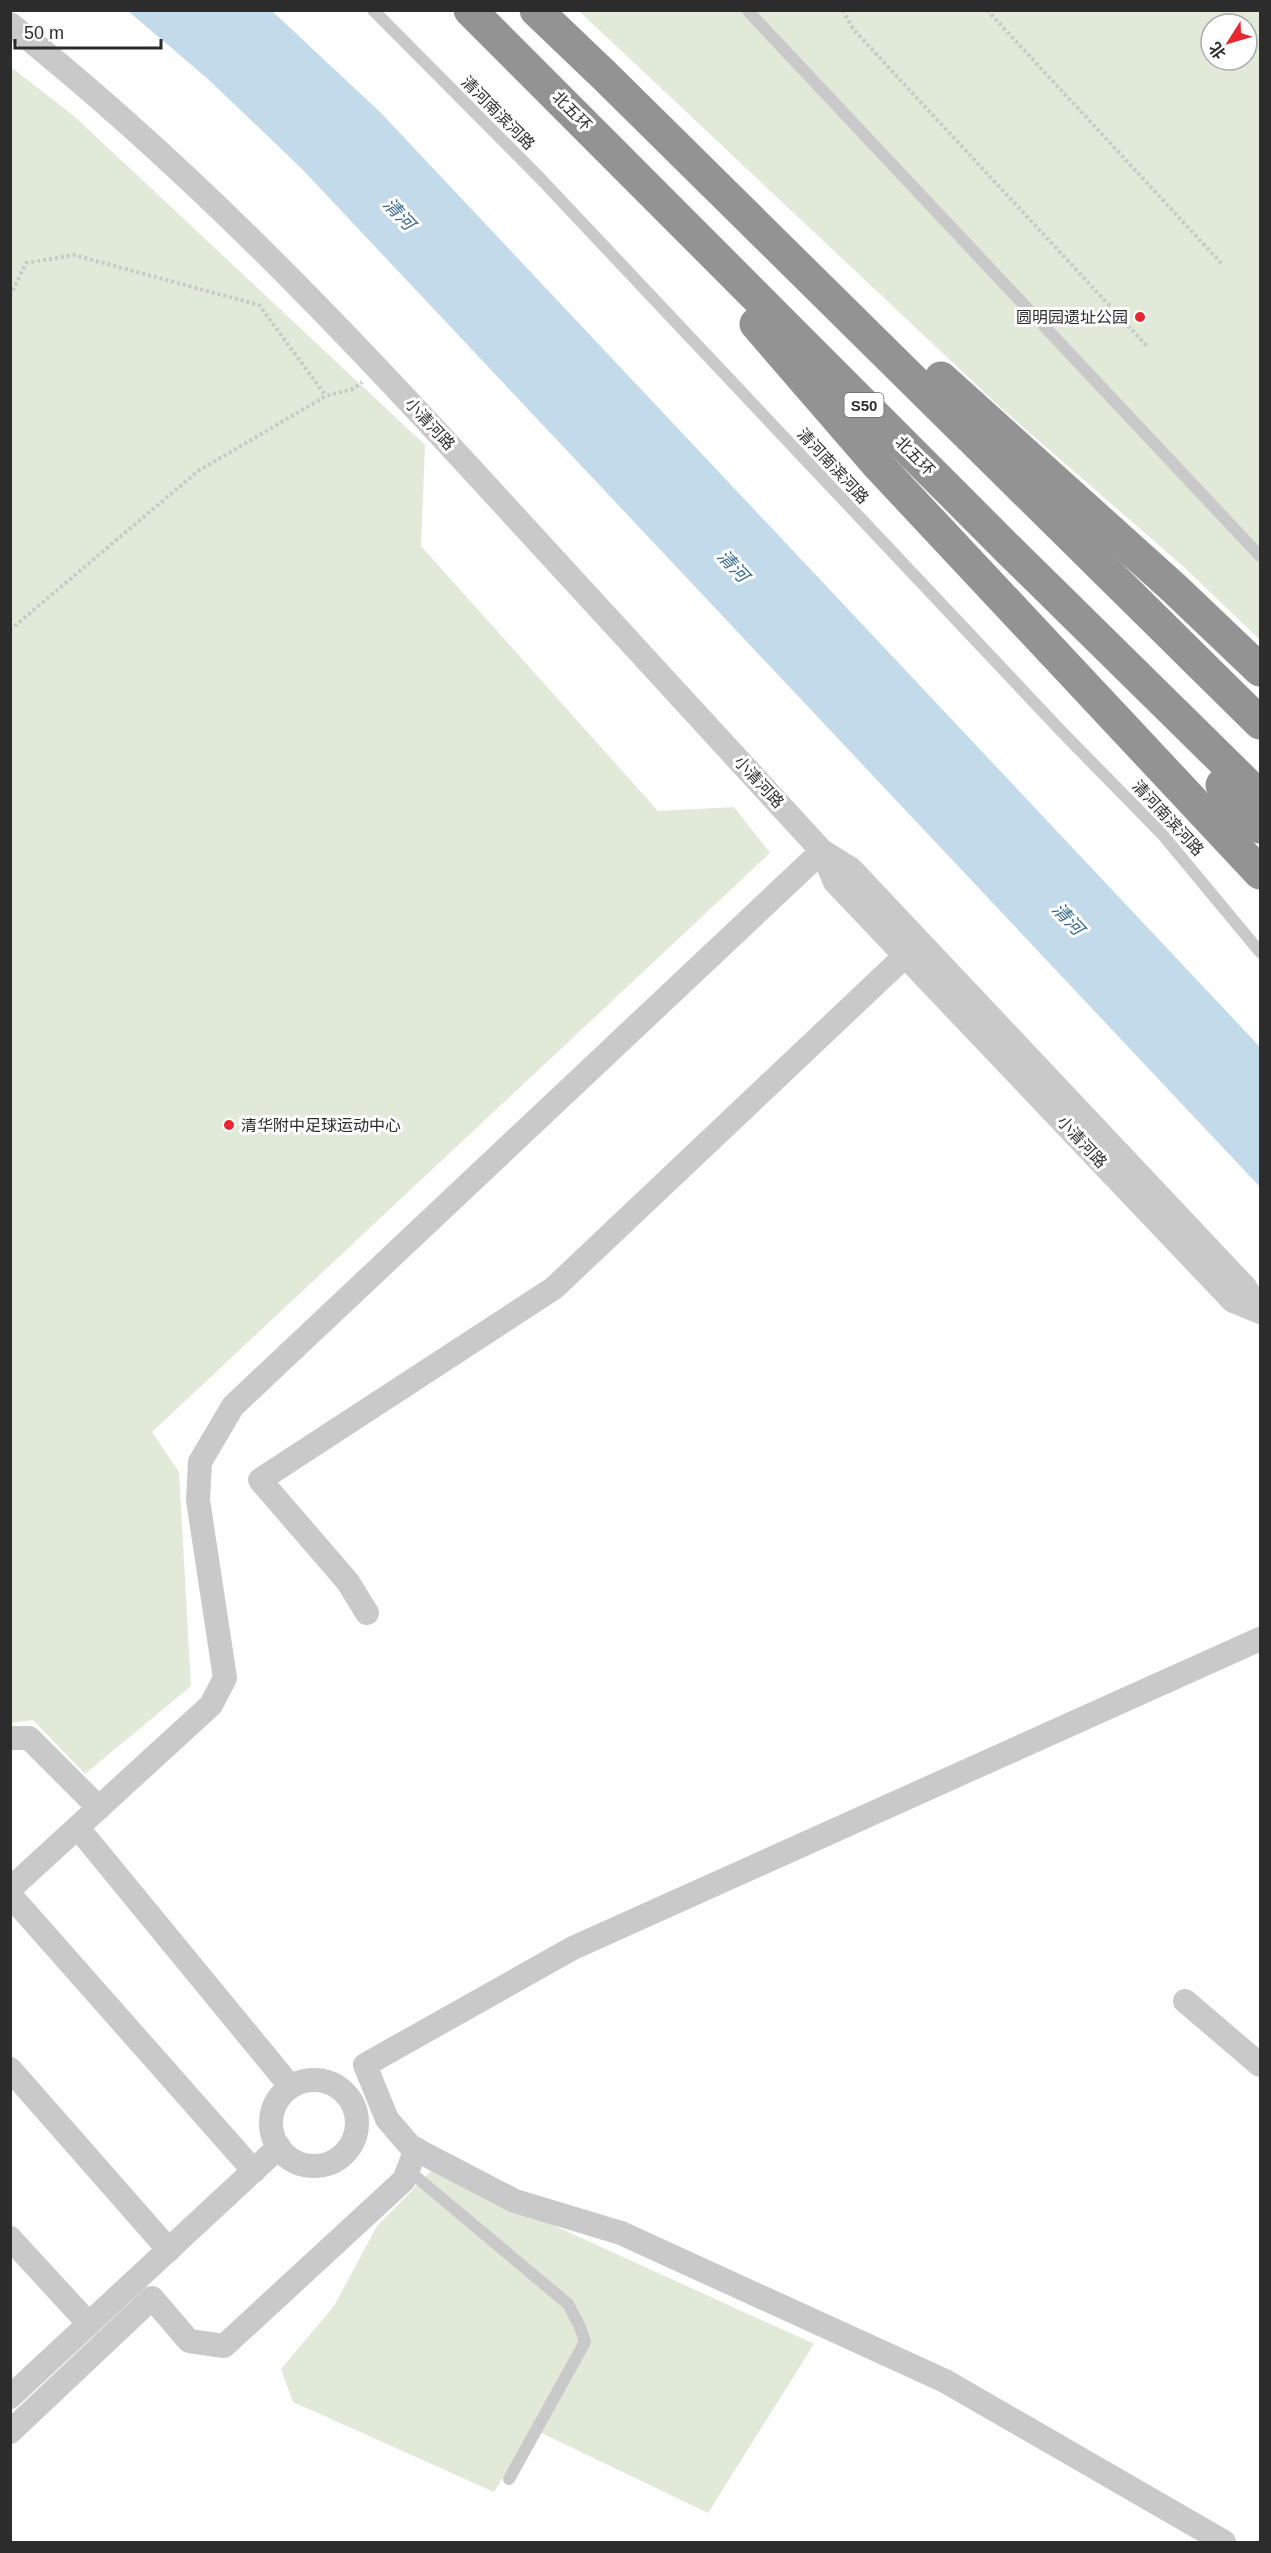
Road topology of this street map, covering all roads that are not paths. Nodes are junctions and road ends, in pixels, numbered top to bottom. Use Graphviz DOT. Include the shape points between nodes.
graph roads {
  1 [pos="373,10"];
  2 [pos="470,10"];
  3 [pos="536,10"];
  4 [pos="747,10"];
  5 [pos="10,24"];
  6 [pos="605,76"];
  7 [pos="573,111"];
  8 [pos="1009,550"];
  9 [pos="1260,556"];
  10 [pos="1260,670"];
  11 [pos="1260,723"];
  12 [pos="1260,797"];
  13 [pos="1260,827"];
  14 [pos="822,851"];
  15 [pos="1260,873"];
  16 [pos="1260,952"];
  17 [pos="905,956"];
  18 [pos="1260,1311"];
  19 [pos="367,1613"];
  20 [pos="1260,1639"];
  21 [pos="10,1738"];
  22 [pos="99,1808"];
  23 [pos="78,1828"];
  24 [pos="10,1889"];
  25 [pos="10,1895"];
  26 [pos="1185,2001"];
  27 [pos="365,2065"];
  28 [pos="1260,2065"];
  29 [pos="10,2069"];
  30 [pos="290,2086"];
  31 [pos="343,2090"];
  32 [pos="279,2147"];
  33 [pos="412,2160"];
  34 [pos="254,2171"];
  35 [pos="10,2238"];
  36 [pos="169,2250"];
  37 [pos="89,2324"];
  38 [pos="10,2397"];
  39 [pos="10,2432"];
  40 [pos="509,2479"];
  41 [pos="1224,2542"];
  1 -- 16 [label="lane, 清河南滨河路" via="537,176 1162,834"];
  2 -- 7 [label="highway, 北五环 / S50"];
  3 -- 6 [label="highway"];
  4 -- 9 [label="lane"];
  5 -- 14 [label="street, 小清河路" via="212,200 379,368"];
  6 -- 10 [label="highway"];
  6 -- 11 [label="highway"];
  7 -- 8 [label="highway, 北五环 / S50"];
  7 -- 15 [label="highway" via="877,464"];
  8 -- 12 [label="highway, 北五环 / S50"];
  8 -- 13 [label="highway"];
  14 -- 17 [label="street, 小清河路" via="835,882"];
  14 -- 18 [label="street, 小清河路" via="851,869 1245,1287"];
  14 -- 22 [label="street" via="233,1406 200,1462 198,1500 225,1678 211,1705"];
  17 -- 18 [label="street, 小清河路" via="1233,1302"];
  17 -- 19 [label="street" via="554,1288 260,1480 348,1582"];
  20 -- 27 [label="street" via="573,1948"];
  21 -- 22 [label="street" via="29,1738"];
  22 -- 23 [label="street"];
  23 -- 24 [label="street"];
  23 -- 30 [label="street"];
  25 -- 34 [label="street"];
  26 -- 28 [label="street"];
  27 -- 31 [label="street"];
  27 -- 33 [label="street" via="387,2119"];
  29 -- 36 [label="street"];
  30 -- 31 [label="street" via="316,2079"];
  30 -- 32 [label="street" via="277,2102 271,2121"];
  31 -- 32 [label="street" via="352,2101 357,2123 352,2145 342,2156 329,2164 314,2166 288,2157"];
  32 -- 34 [label="street"];
  33 -- 39 [label="street" via="404,2180 224,2346 189,2341 152,2298"];
  33 -- 40 [label="lane" via="568,2304 585,2342"];
  33 -- 41 [label="street" via="515,2200 621,2233 945,2381"];
  34 -- 36 [label="street"];
  35 -- 37 [label="street"];
  36 -- 37 [label="street"];
  37 -- 38 [label="street"];
}
